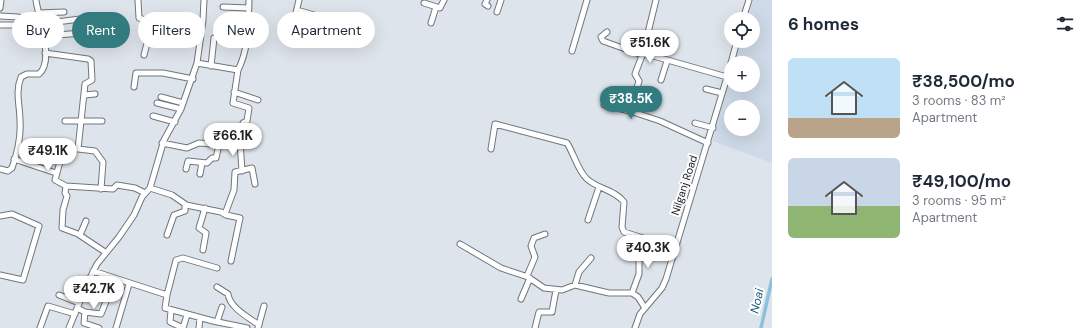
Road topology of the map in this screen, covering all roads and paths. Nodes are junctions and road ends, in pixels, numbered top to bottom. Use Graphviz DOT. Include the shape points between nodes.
graph roads {
  1 [pos="1,0"];
  2 [pos="36,0"];
  3 [pos="138,0"];
  4 [pos="204,0"];
  5 [pos="249,0"];
  6 [pos="299,0"];
  7 [pos="444,0"];
  8 [pos="487,0"];
  9 [pos="501,0"];
  10 [pos="587,0"];
  11 [pos="656,0"];
  12 [pos="749,0"];
  13 [pos="424,3"];
  14 [pos="488,6"];
  15 [pos="223,7"];
  16 [pos="436,7"];
  17 [pos="0,8"];
  18 [pos="249,8"];
  19 [pos="297,10"];
  20 [pos="38,12"];
  21 [pos="304,12"];
  22 [pos="497,12"];
  23 [pos="746,12"];
  24 [pos="0,16"];
  25 [pos="12,17"];
  26 [pos="431,23"];
  27 [pos="0,25"];
  28 [pos="12,25"];
  29 [pos="607,32"];
  30 [pos="213,47"];
  31 [pos="45,48"];
  32 [pos="572,51"];
  33 [pos="45,53"];
  34 [pos="642,54"];
  35 [pos="144,55"];
  36 [pos="667,61"];
  37 [pos="197,64"];
  38 [pos="211,66"];
  39 [pos="238,70"];
  40 [pos="724,75"];
  41 [pos="193,79"];
  42 [pos="660,80"];
  43 [pos="134,87"];
  44 [pos="724,87"];
  45 [pos="706,89"];
  46 [pos="234,92"];
  47 [pos="722,93"];
  48 [pos="95,94"];
  49 [pos="85,95"];
  50 [pos="612,96"];
  51 [pos="161,97"];
  52 [pos="258,100"];
  53 [pos="633,101"];
  54 [pos="156,103"];
  55 [pos="183,103"];
  56 [pos="604,105"];
  57 [pos="181,109"];
  58 [pos="630,111"];
  59 [pos="153,116"];
  60 [pos="65,121"];
  61 [pos="82,121"];
  62 [pos="102,121"];
  63 [pos="175,122"];
  64 [pos="696,123"];
  65 [pos="713,128"];
  66 [pos="240,142"];
  67 [pos="162,143"];
  68 [pos="708,143"];
  69 [pos="219,145"];
  70 [pos="78,149"];
  71 [pos="491,149"];
  72 [pos="14,159"];
  73 [pos="202,163"];
  74 [pos="0,169"];
  75 [pos="186,169"];
  76 [pos="242,171"];
  77 [pos="56,173"];
  78 [pos="200,174"];
  79 [pos="255,184"];
  80 [pos="66,186"];
  81 [pos="598,187"];
  82 [pos="101,188"];
  83 [pos="150,188"];
  84 [pos="145,193"];
  85 [pos="186,205"];
  86 [pos="205,208"];
  87 [pos="225,214"];
  88 [pos="0,216"];
  89 [pos="588,220"];
  90 [pos="86,221"];
  91 [pos="545,234"];
  92 [pos="80,235"];
  93 [pos="167,235"];
  94 [pos="643,239"];
  95 [pos="460,244"];
  96 [pos="674,248"];
  97 [pos="203,250"];
  98 [pos="105,252"];
  99 [pos="591,258"];
  100 [pos="231,261"];
  101 [pos="217,268"];
  102 [pos="93,271"];
  103 [pos="0,275"];
  104 [pos="528,277"];
  105 [pos="115,279"];
  106 [pos="129,284"];
  107 [pos="575,285"];
  108 [pos="217,287"];
  109 [pos="556,290"];
  110 [pos="632,293"];
  111 [pos="59,295"];
  112 [pos="167,295"];
  113 [pos="521,299"];
  114 [pos="78,306"];
  115 [pos="264,306"];
  116 [pos="222,307"];
  117 [pos="645,308"];
  118 [pos="171,310"];
  119 [pos="85,312"];
  120 [pos="74,314"];
  121 [pos="187,315"];
  122 [pos="200,318"];
  123 [pos="217,322"];
  124 [pos="226,326"];
  125 [pos="258,327"];
  126 [pos="40,328"];
  127 [pos="69,328"];
  128 [pos="99,328"];
  129 [pos="116,328"];
  130 [pos="183,328"];
  131 [pos="199,328"];
  132 [pos="247,328"];
  133 [pos="535,328"];
  134 [pos="636,328"];
  1 -- 17 [label="street"];
  2 -- 20 [label="street"];
  3 -- 35 [label="street" via="139,18 164,26 163,32 150,32"];
  4 -- 37 [label="street" via="204,20"];
  5 -- 18 [label="street"];
  6 -- 19 [label="street"];
  7 -- 16 [label="street" via="441,7"];
  8 -- 14 [label="street"];
  9 -- 22 [label="street"];
  10 -- 32 [label="street"];
  11 -- 34 [label="street"];
  12 -- 23 [label="street"];
  13 -- 16 [label="street"];
  15 -- 18 [label="street"];
  16 -- 26 [label="street"];
  18 -- 39 [label="street" via="243,58"];
  19 -- 21 [label="street"];
  24 -- 25 [label="street"];
  27 -- 28 [label="street"];
  29 -- 34 [label="street" via="601,37 604,41"];
  30 -- 38 [label="street"];
  31 -- 33 [label="street"];
  33 -- 49 [label="street" via="90,60 92,80 86,83"];
  33 -- 72 [label="street" via="41,73 23,75 19,83 20,130"];
  34 -- 36 [label="street"];
  34 -- 53 [label="street" via="635,74 639,80"];
  36 -- 40 [label="street"];
  36 -- 42 [label="street"];
  37 -- 38 [label="street"];
  37 -- 41 [label="street"];
  38 -- 39 [label="street"];
  39 -- 46 [label="street"];
  41 -- 43 [label="street" via="163,73 136,73"];
  41 -- 55 [label="street"];
  44 -- 47 [label="street, Nilganj Road"];
  45 -- 47 [label="street"];
  46 -- 52 [label="street"];
  46 -- 66 [label="street" via="232,103 249,108"];
  47 -- 65 [label="street, Nilganj Road"];
  48 -- 49 [label="street"];
  49 -- 61 [label="street"];
  50 -- 53 [label="street"];
  51 -- 55 [label="street"];
  53 -- 58 [label="street"];
  54 -- 57 [label="street"];
  55 -- 57 [label="street"];
  56 -- 58 [label="street"];
  57 -- 63 [label="street"];
  58 -- 68 [label="street" via="660,121"];
  59 -- 63 [label="street"];
  60 -- 61 [label="street"];
  61 -- 62 [label="street"];
  61 -- 70 [label="street"];
  63 -- 67 [label="street"];
  64 -- 65 [label="street"];
  65 -- 68 [label="street, Nilganj Road"];
  66 -- 69 [label="street"];
  66 -- 76 [label="street"];
  67 -- 69 [label="street" via="187,148 199,143"];
  67 -- 83 [label="street"];
  68 -- 96 [label="street, Nilganj Road"];
  69 -- 73 [label="street" via="216,158 211,158 208,163"];
  70 -- 77 [label="street" via="64,147"];
  70 -- 82 [label="street" via="95,152 102,161"];
  71 -- 81 [label="street" via="495,124 566,143 585,178"];
  72 -- 74 [label="street" via="10,170"];
  72 -- 77 [label="street"];
  73 -- 75 [label="street" via="188,161"];
  73 -- 78 [label="street"];
  76 -- 79 [label="street" via="252,168"];
  76 -- 87 [label="street" via="235,172 234,190"];
  77 -- 80 [label="street" via="55,182"];
  80 -- 82 [label="street"];
  80 -- 92 [label="street" via="67,196 61,228"];
  81 -- 89 [label="street"];
  81 -- 94 [label="street" via="621,198 625,205 623,230 626,234"];
  82 -- 84 [label="street" via="114,189 117,185 135,188"];
  83 -- 84 [label="street"];
  83 -- 85 [label="street" via="172,195"];
  84 -- 98 [label="street" via="119,237"];
  85 -- 86 [label="street"];
  85 -- 93 [label="street" via="185,210 174,215"];
  86 -- 87 [label="street"];
  86 -- 97 [label="street" via="199,228 206,233"];
  87 -- 100 [label="street" via="240,218"];
  88 -- 103 [label="street" via="12,214 40,226 23,280"];
  90 -- 92 [label="street"];
  91 -- 104 [label="street" via="534,238 531,246 534,257"];
  92 -- 98 [label="street"];
  94 -- 96 [label="street"];
  94 -- 110 [label="street" via="639,255 639,274"];
  95 -- 104 [label="street" via="502,268"];
  96 -- 117 [label="street, Nilganj Road" via="664,283"];
  98 -- 102 [label="street"];
  99 -- 107 [label="street" via="582,268"];
  101 -- 112 [label="street" via="184,258 176,260"];
  102 -- 105 [label="street"];
  102 -- 114 [label="street"];
  104 -- 109 [label="street" via="544,288"];
  104 -- 113 [label="street"];
  105 -- 106 [label="street"];
  105 -- 119 [label="street" via="101,314"];
  106 -- 112 [label="street"];
  106 -- 129 [label="street"];
  107 -- 109 [label="street"];
  107 -- 110 [label="street" via="609,293"];
  108 -- 125 [label="street" via="228,294 229,300"];
  109 -- 133 [label="street" via="552,312 538,313"];
  110 -- 117 [label="street"];
  111 -- 114 [label="street"];
  112 -- 118 [label="street" via="164,308"];
  114 -- 119 [label="street"];
  114 -- 120 [label="street"];
  115 -- 125 [label="street"];
  116 -- 123 [label="street"];
  117 -- 134 [label="street, Nilganj Road" via="640,314"];
  118 -- 121 [label="street"];
  118 -- 130 [label="street" via="170,322"];
  119 -- 128 [label="street" via="84,323"];
  120 -- 126 [label="street" via="48,306"];
  120 -- 127 [label="street"];
  121 -- 122 [label="street"];
  121 -- 130 [label="street"];
  122 -- 123 [label="street"];
  122 -- 131 [label="street"];
  123 -- 124 [label="street"];
  124 -- 132 [label="street"];
}
